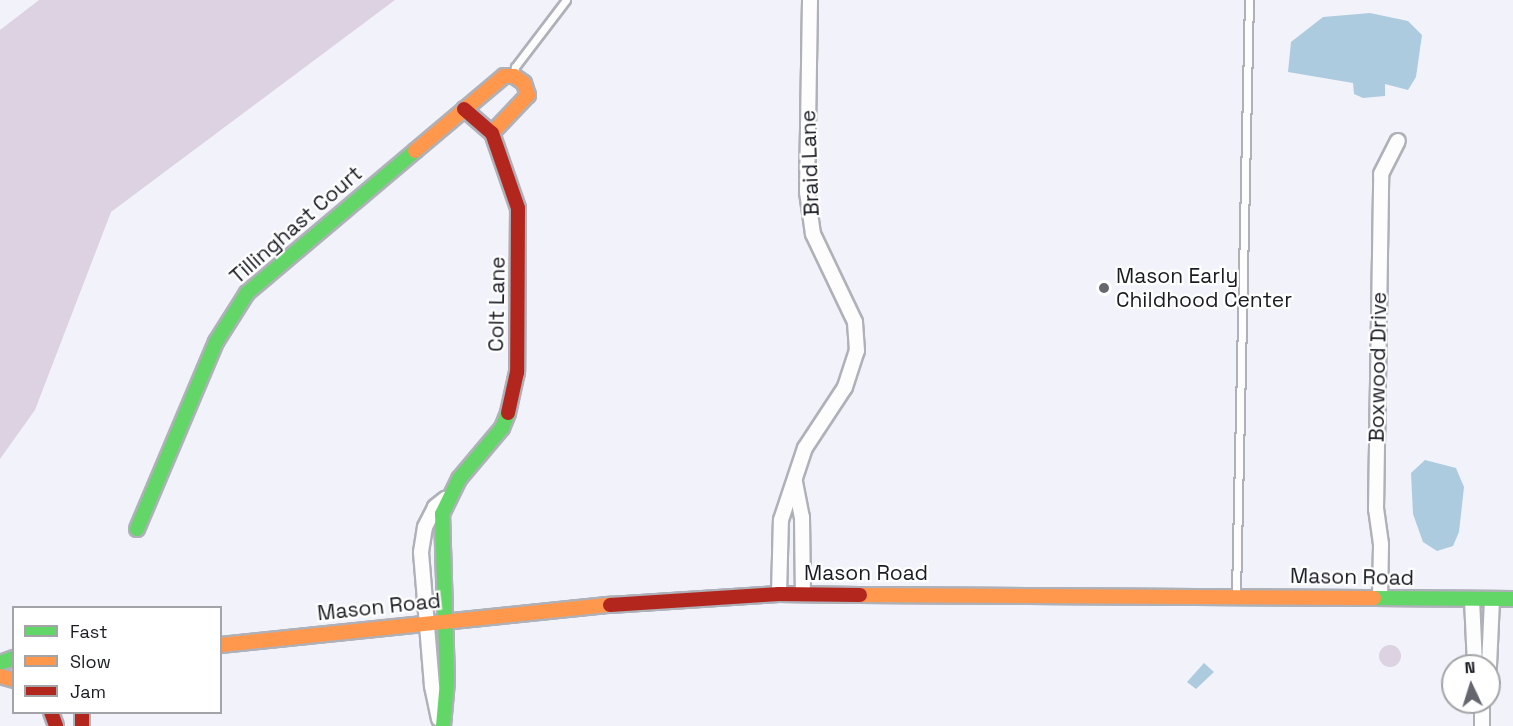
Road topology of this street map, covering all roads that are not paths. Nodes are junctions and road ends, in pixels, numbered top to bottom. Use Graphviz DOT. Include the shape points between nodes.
graph roads {
  1 [pos="566,0"];
  2 [pos="810,0"];
  3 [pos="1249,0"];
  4 [pos="514,76"];
  5 [pos="464,109"];
  6 [pos="492,133"];
  7 [pos="1398,141"];
  8 [pos="795,480"];
  9 [pos="449,496"];
  10 [pos="137,529"];
  11 [pos="779,594"];
  12 [pos="803,594"];
  13 [pos="1236,597"];
  14 [pos="1380,598"];
  15 [pos="1492,599"];
  16 [pos="1513,599"];
  17 [pos="1472,600"];
  18 [pos="446,621"];
  19 [pos="426,623"];
  20 [pos="222,645"];
  21 [pos="1474,654"];
  22 [pos="1490,654"];
  23 [pos="442,726"];
  1 -- 4 [label="lane" via="516,67"];
  2 -- 8 [label="street, Braid Lane" via="807,192 813,234 855,322 857,351 845,387 805,448"];
  3 -- 13 [label="lane"];
  4 -- 5 [label="street, Tillinghast Court" via="504,76"];
  4 -- 6 [label="street" via="524,83 528,94"];
  5 -- 6 [label="street"];
  5 -- 10 [label="street, Tillinghast Court" via="267,273 241,301 216,342"];
  6 -- 9 [label="street, Colt Lane" via="518,208 516,382 513,401 497,436"];
  7 -- 14 [label="street, Boxwood Drive" via="1380,174 1376,509 1381,544"];
  8 -- 11 [label="street, Braid Lane" via="781,520"];
  8 -- 12 [label="street, Braid Lane" via="802,517"];
  9 -- 18 [label="street, Colt Lane" via="440,533"];
  9 -- 19 [label="street, Colt Lane" via="435,507 425,527 421,552"];
  11 -- 12 [label="street, Mason Road"];
  11 -- 18 [label="street, Mason Road"];
  12 -- 13 [label="street, Mason Road"];
  13 -- 14 [label="street, Mason Road"];
  14 -- 17 [label="street, Mason Road"];
  15 -- 16 [label="street, Mason Road"];
  15 -- 17 [label="street, Mason Road"];
  15 -- 22 [label="street"];
  17 -- 21 [label="street"];
  18 -- 19 [label="street, Mason Road"];
  18 -- 23 [label="street, Colt Lane"];
  19 -- 20 [label="street, Mason Road"];
  19 -- 23 [label="street, Colt Lane" via="432,686"];
}
